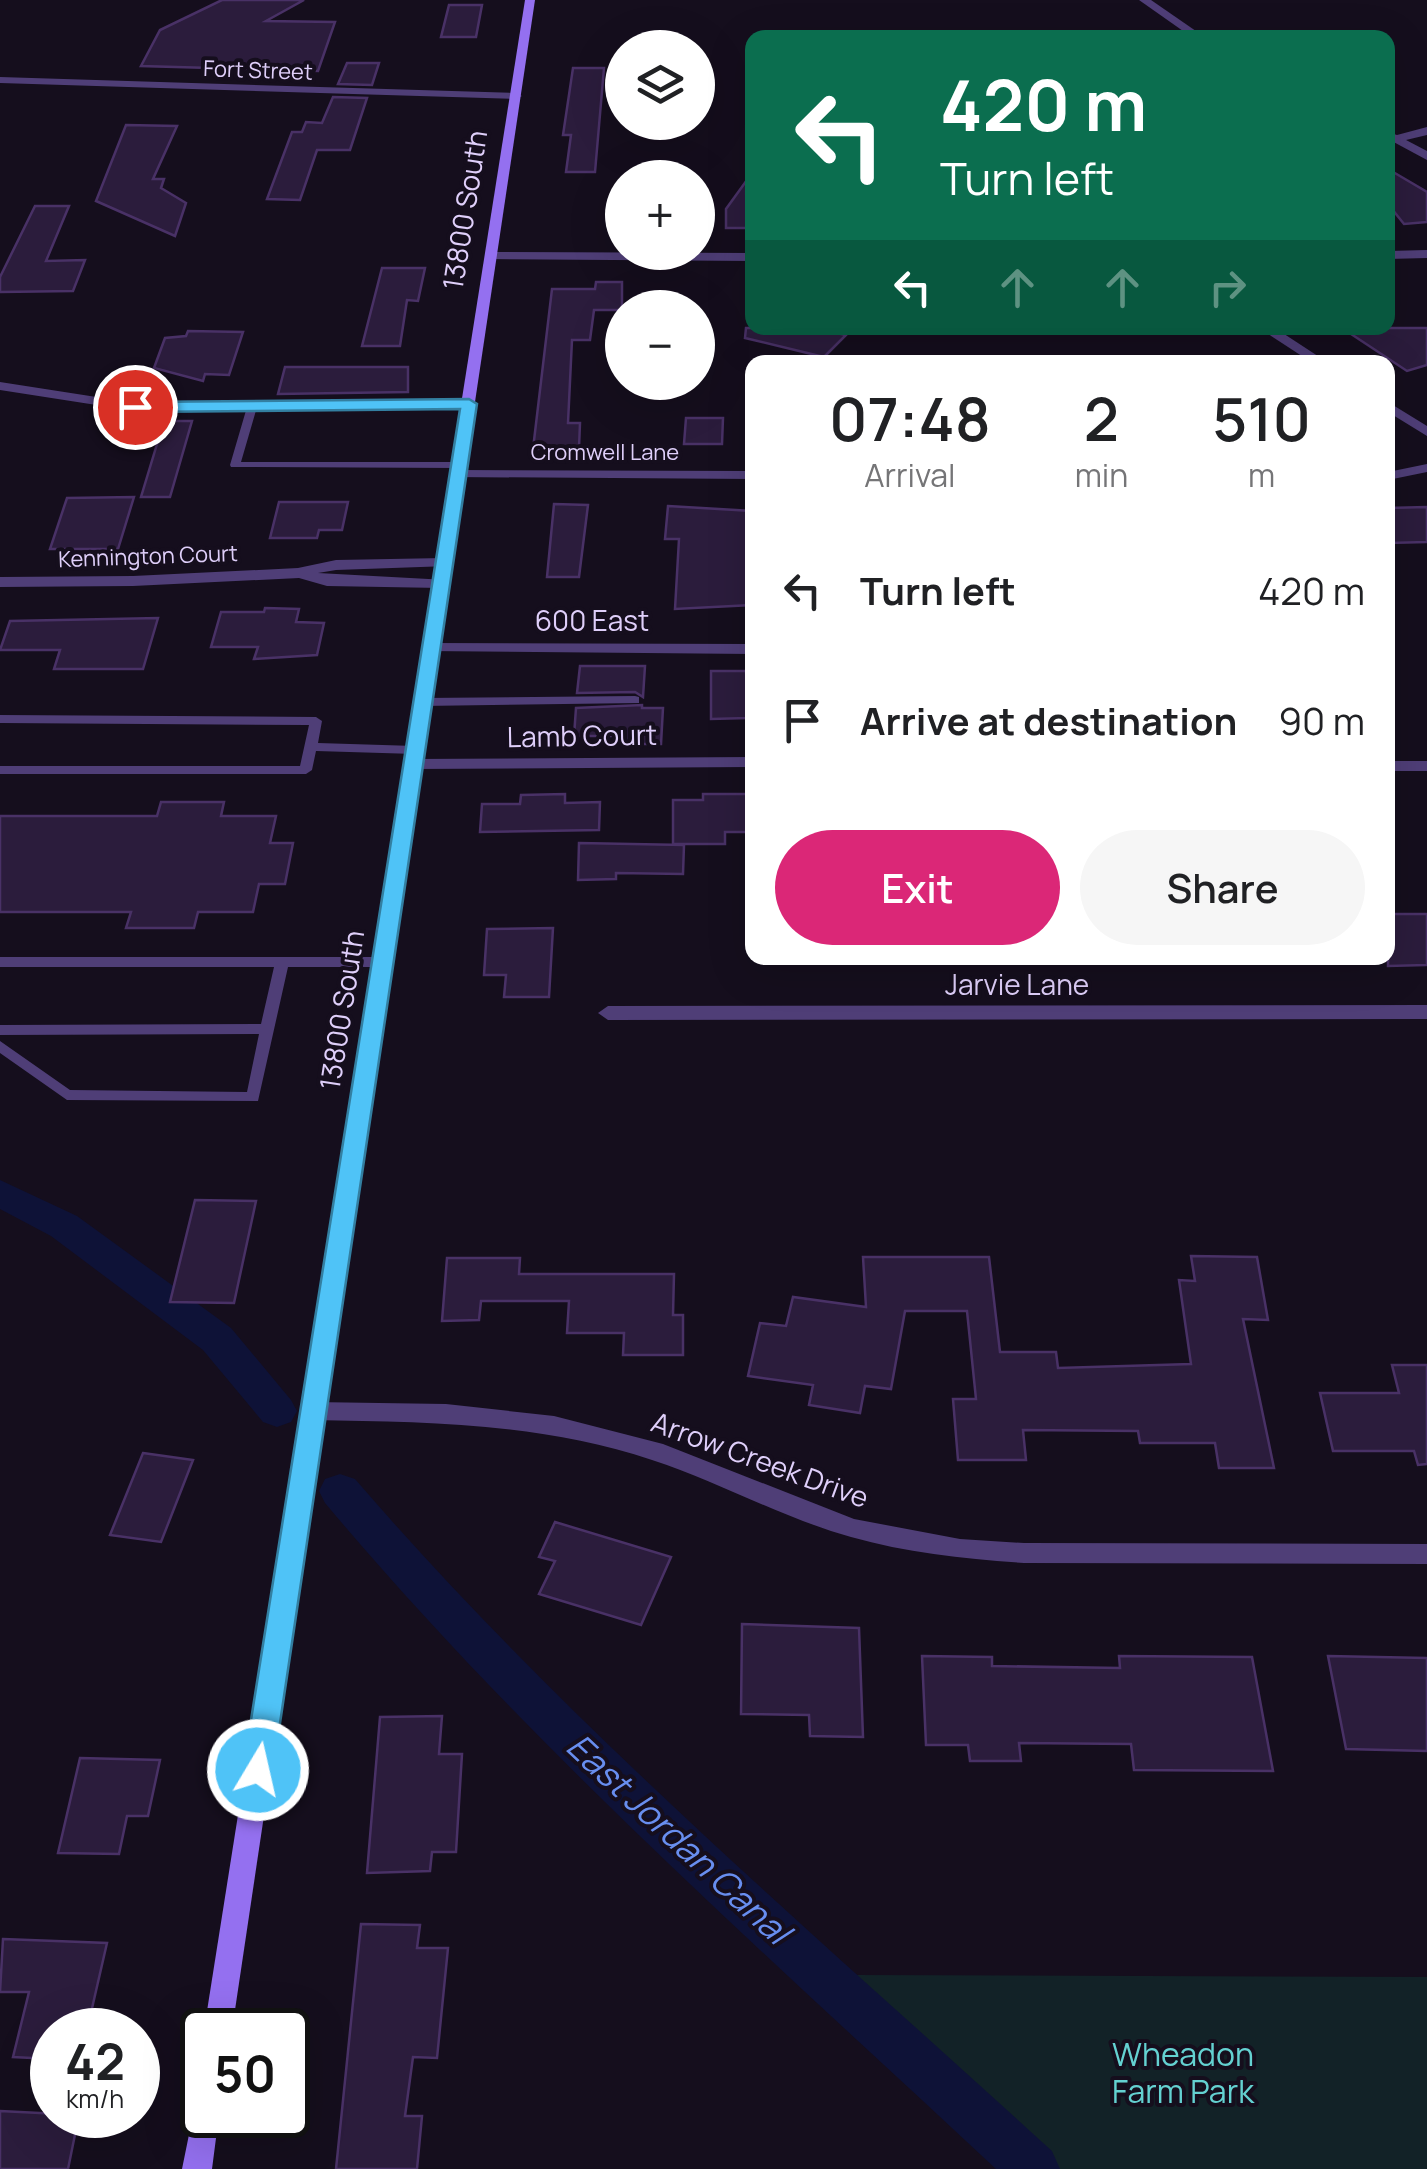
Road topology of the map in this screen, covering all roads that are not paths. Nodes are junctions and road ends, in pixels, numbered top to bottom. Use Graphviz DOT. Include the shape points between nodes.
graph roads {
  1 [pos="530,0"];
  2 [pos="1144,0"];
  3 [pos="1189,30"];
  4 [pos="0,80"];
  5 [pos="516,96"];
  6 [pos="1427,131"];
  7 [pos="1395,136"];
  8 [pos="1395,139"];
  9 [pos="1427,156"];
  10 [pos="1427,254"];
  11 [pos="1395,255"];
  12 [pos="491,256"];
  13 [pos="745,257"];
  14 [pos="1277,335"];
  15 [pos="1309,355"];
  16 [pos="0,386"];
  17 [pos="469,404"];
  18 [pos="252,407"];
  19 [pos="1395,411"];
  20 [pos="1427,432"];
  21 [pos="1427,468"];
  22 [pos="458,470"];
  23 [pos="745,475"];
  24 [pos="1395,475"];
  25 [pos="442,573"];
  26 [pos="0,582"];
  27 [pos="431,648"];
  28 [pos="745,648"];
  29 [pos="635,700"];
  30 [pos="422,702"];
  31 [pos="0,720"];
  32 [pos="310,747"];
  33 [pos="414,757"];
  34 [pos="745,762"];
  35 [pos="1395,766"];
  36 [pos="1427,766"];
  37 [pos="0,770"];
  38 [pos="0,962"];
  39 [pos="282,962"];
  40 [pos="382,962"];
  41 [pos="608,1012"];
  42 [pos="1427,1012"];
  43 [pos="267,1029"];
  44 [pos="0,1030"];
  45 [pos="0,1046"];
  46 [pos="314,1411"];
  47 [pos="1427,1554"];
  48 [pos="221,2008"];
  49 [pos="201,2138"];
  50 [pos="196,2169"];
  1 -- 5 [label="main road, 13800 South"];
  2 -- 3 [label="street"];
  4 -- 5 [label="street, Fort Street"];
  5 -- 12 [label="main road, 13800 South"];
  6 -- 7 [label="street"];
  8 -- 9 [label="street"];
  10 -- 11 [label="street"];
  12 -- 13 [label="street"];
  12 -- 17 [label="main road, 13800 South"];
  14 -- 15 [label="street"];
  16 -- 18 [label="street" via="135,407"];
  17 -- 18 [label="street"];
  17 -- 22 [label="main road, 13800 South"];
  18 -- 22 [label="lane" via="235,465"];
  19 -- 20 [label="street"];
  21 -- 24 [label="street"];
  22 -- 23 [label="street, Cromwell Lane"];
  22 -- 25 [label="main road, 13800 South"];
  25 -- 26 [label="street, Kennington Court" via="327,581 298,573"];
  25 -- 27 [label="main road, 13800 South"];
  27 -- 28 [label="street, 600 East"];
  27 -- 30 [label="main road, 13800 South"];
  29 -- 30 [label="lane"];
  30 -- 33 [label="main road, 13800 South"];
  31 -- 32 [label="lane" via="316,721"];
  32 -- 33 [label="lane"];
  32 -- 37 [label="lane" via="306,770"];
  33 -- 34 [label="street, Lamb Court"];
  33 -- 40 [label="main road, 13800 South"];
  35 -- 36 [label="street"];
  38 -- 39 [label="lane"];
  39 -- 40 [label="lane"];
  39 -- 43 [label="lane"];
  40 -- 46 [label="main road, 13800 South"];
  41 -- 42 [label="street, Jarvie Lane"];
  43 -- 44 [label="lane"];
  43 -- 45 [label="lane" via="253,1097 67,1096"];
  46 -- 47 [label="street, Arrow Creek Drive" via="502,1417 607,1436 852,1528 960,1549"];
  46 -- 48 [label="main road, 13800 South"];
  49 -- 50 [label="main road"];
}
